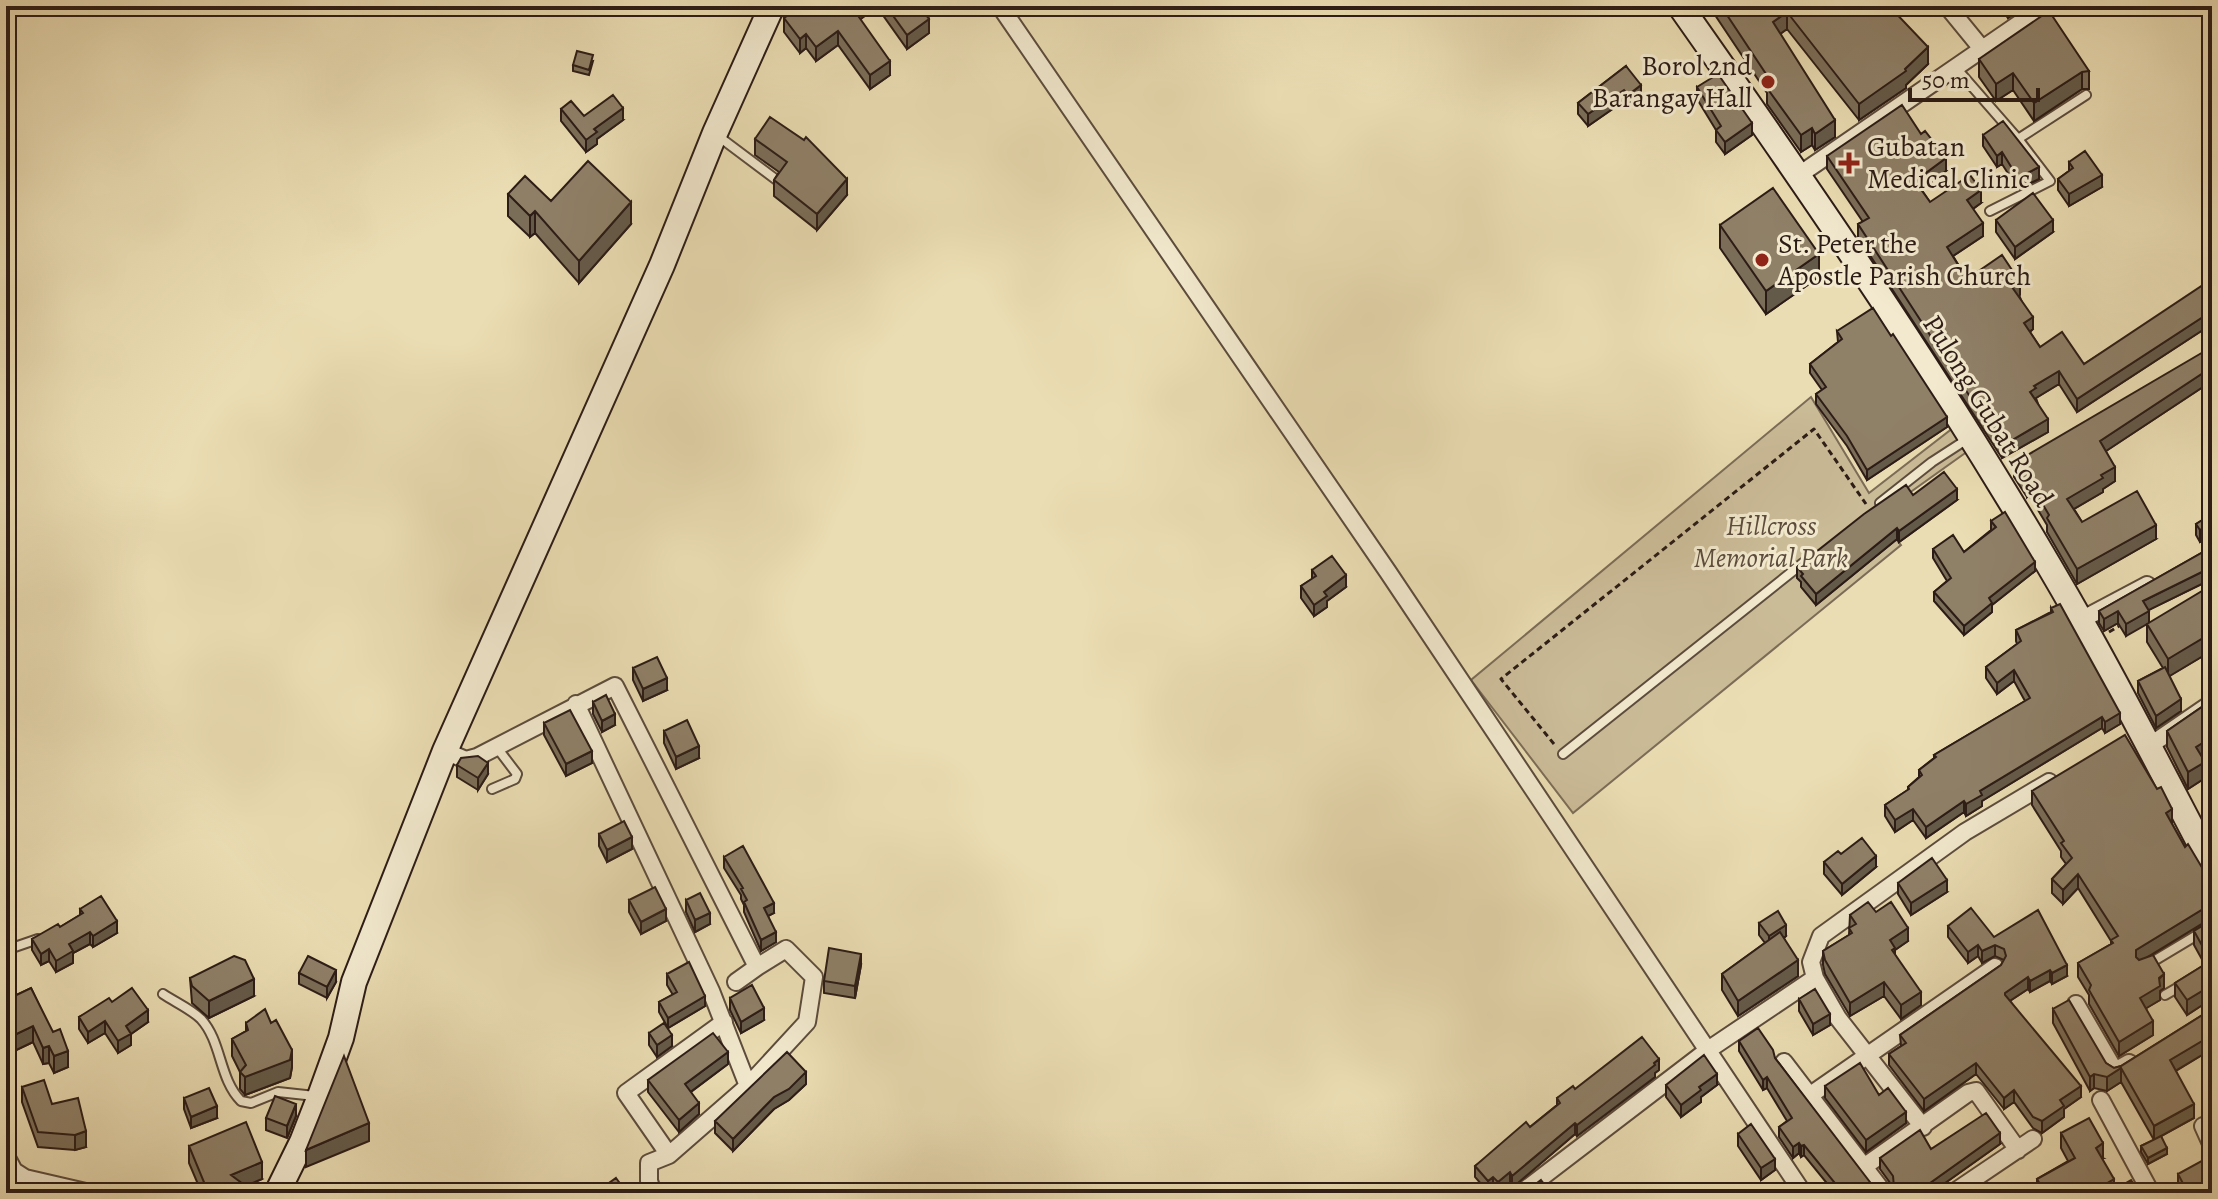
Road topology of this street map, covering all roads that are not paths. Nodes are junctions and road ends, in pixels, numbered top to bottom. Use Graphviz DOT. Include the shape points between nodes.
graph roads {
  1 [pos="772,6"];
  2 [pos="1000,6"];
  3 [pos="1680,6"];
  4 [pos="1947,6"];
  5 [pos="2045,6"];
  6 [pos="1983,50"];
  7 [pos="1956,68"];
  8 [pos="2086,95"];
  9 [pos="715,133"];
  10 [pos="2018,139"];
  11 [pos="1799,175"];
  12 [pos="778,181"];
  13 [pos="1990,211"];
  14 [pos="1970,438"];
  15 [pos="1871,510"];
  16 [pos="1811,557"];
  17 [pos="2162,576"];
  18 [pos="2081,620"];
  19 [pos="2212,703"];
  20 [pos="576,704"];
  21 [pos="2139,737"];
  22 [pos="498,749"];
  23 [pos="445,751"];
  24 [pos="1563,754"];
  25 [pos="2059,776"];
  26 [pos="492,789"];
  27 [pos="2212,867"];
  28 [pos="2212,926"];
  29 [pos="38,939"];
  30 [pos="6,950"];
  31 [pos="757,967"];
  32 [pos="1995,967"];
  33 [pos="2142,968"];
  34 [pos="1815,978"];
  35 [pos="2188,981"];
  36 [pos="736,982"];
  37 [pos="163,994"];
  38 [pos="2165,995"];
  39 [pos="2076,1004"];
  40 [pos="724,1022"];
  41 [pos="1708,1050"];
  42 [pos="2149,1051"];
  43 [pos="1870,1056"];
  44 [pos="1784,1062"];
  45 [pos="748,1086"];
  46 [pos="320,1096"];
  47 [pos="1809,1096"];
  48 [pos="2101,1100"];
  49 [pos="2203,1126"];
  50 [pos="1923,1127"];
  51 [pos="2033,1139"];
  52 [pos="2212,1146"];
  53 [pos="2018,1150"];
  54 [pos="669,1155"];
  55 [pos="6,1156"];
  56 [pos="1865,1166"];
  57 [pos="90,1193"];
  58 [pos="277,1193"];
  59 [pos="653,1193"];
  60 [pos="1521,1193"];
  61 [pos="1803,1193"];
  62 [pos="1884,1193"];
  63 [pos="1953,1193"];
  64 [pos="2151,1193"];
  1 -- 9 [label="street"];
  2 -- 41 [label="street"];
  3 -- 11 [label="street, Pulong Gubat Road"];
  4 -- 6 [label="street"];
  5 -- 6 [label="street"];
  6 -- 7 [label="street"];
  7 -- 10 [label="lane"];
  7 -- 11 [label="street"];
  8 -- 10 [label="lane"];
  9 -- 12 [label="lane"];
  9 -- 23 [label="street" via="662,265"];
  10 -- 13 [label="lane" via="2050,181"];
  11 -- 14 [label="street, Pulong Gubat Road"];
  14 -- 15 [label="lane"];
  14 -- 18 [label="street, Pulong Gubat Road" via="2004,470"];
  16 -- 24 [label="lane"];
  17 -- 18 [label="street"];
  18 -- 21 [label="street, Pulong Gubat Road"];
  19 -- 21 [label="street"];
  20 -- 22 [label="street"];
  20 -- 31 [label="street" via="615,686"];
  20 -- 40 [label="street"];
  21 -- 27 [label="street, Pulong Gubat Road"];
  22 -- 23 [label="street" via="466,760"];
  22 -- 26 [label="lane" via="517,774"];
  23 -- 46 [label="street" via="354,982"];
  25 -- 34 [label="street" via="1965,832 1821,936 1811,962"];
  28 -- 33 [label="lane"];
  29 -- 30 [label="lane"];
  31 -- 36 [label="street"];
  31 -- 45 [label="street" via="786,949 814,977 807,1022"];
  32 -- 43 [label="street"];
  34 -- 41 [label="street"];
  34 -- 43 [label="street" via="1838,1018"];
  35 -- 38 [label="lane"];
  37 -- 46 [label="lane" via="203,1021 241,1101 251,1103 278,1092"];
  39 -- 42 [label="street" via="2115,1071"];
  40 -- 45 [label="street"];
  40 -- 54 [label="street" via="626,1093"];
  41 -- 60 [label="street"];
  41 -- 61 [label="street"];
  43 -- 47 [label="street"];
  43 -- 50 [label="street"];
  44 -- 47 [label="street"];
  45 -- 54 [label="street"];
  46 -- 58 [label="street"];
  47 -- 56 [label="street"];
  48 -- 64 [label="street"];
  49 -- 52 [label="street"];
  50 -- 53 [label="street" via="1976,1091"];
  50 -- 56 [label="street"];
  51 -- 53 [label="street"];
  53 -- 63 [label="street"];
  54 -- 59 [label="street" via="649,1163"];
  55 -- 57 [label="street" via="25,1178"];
  56 -- 62 [label="street"];
}
